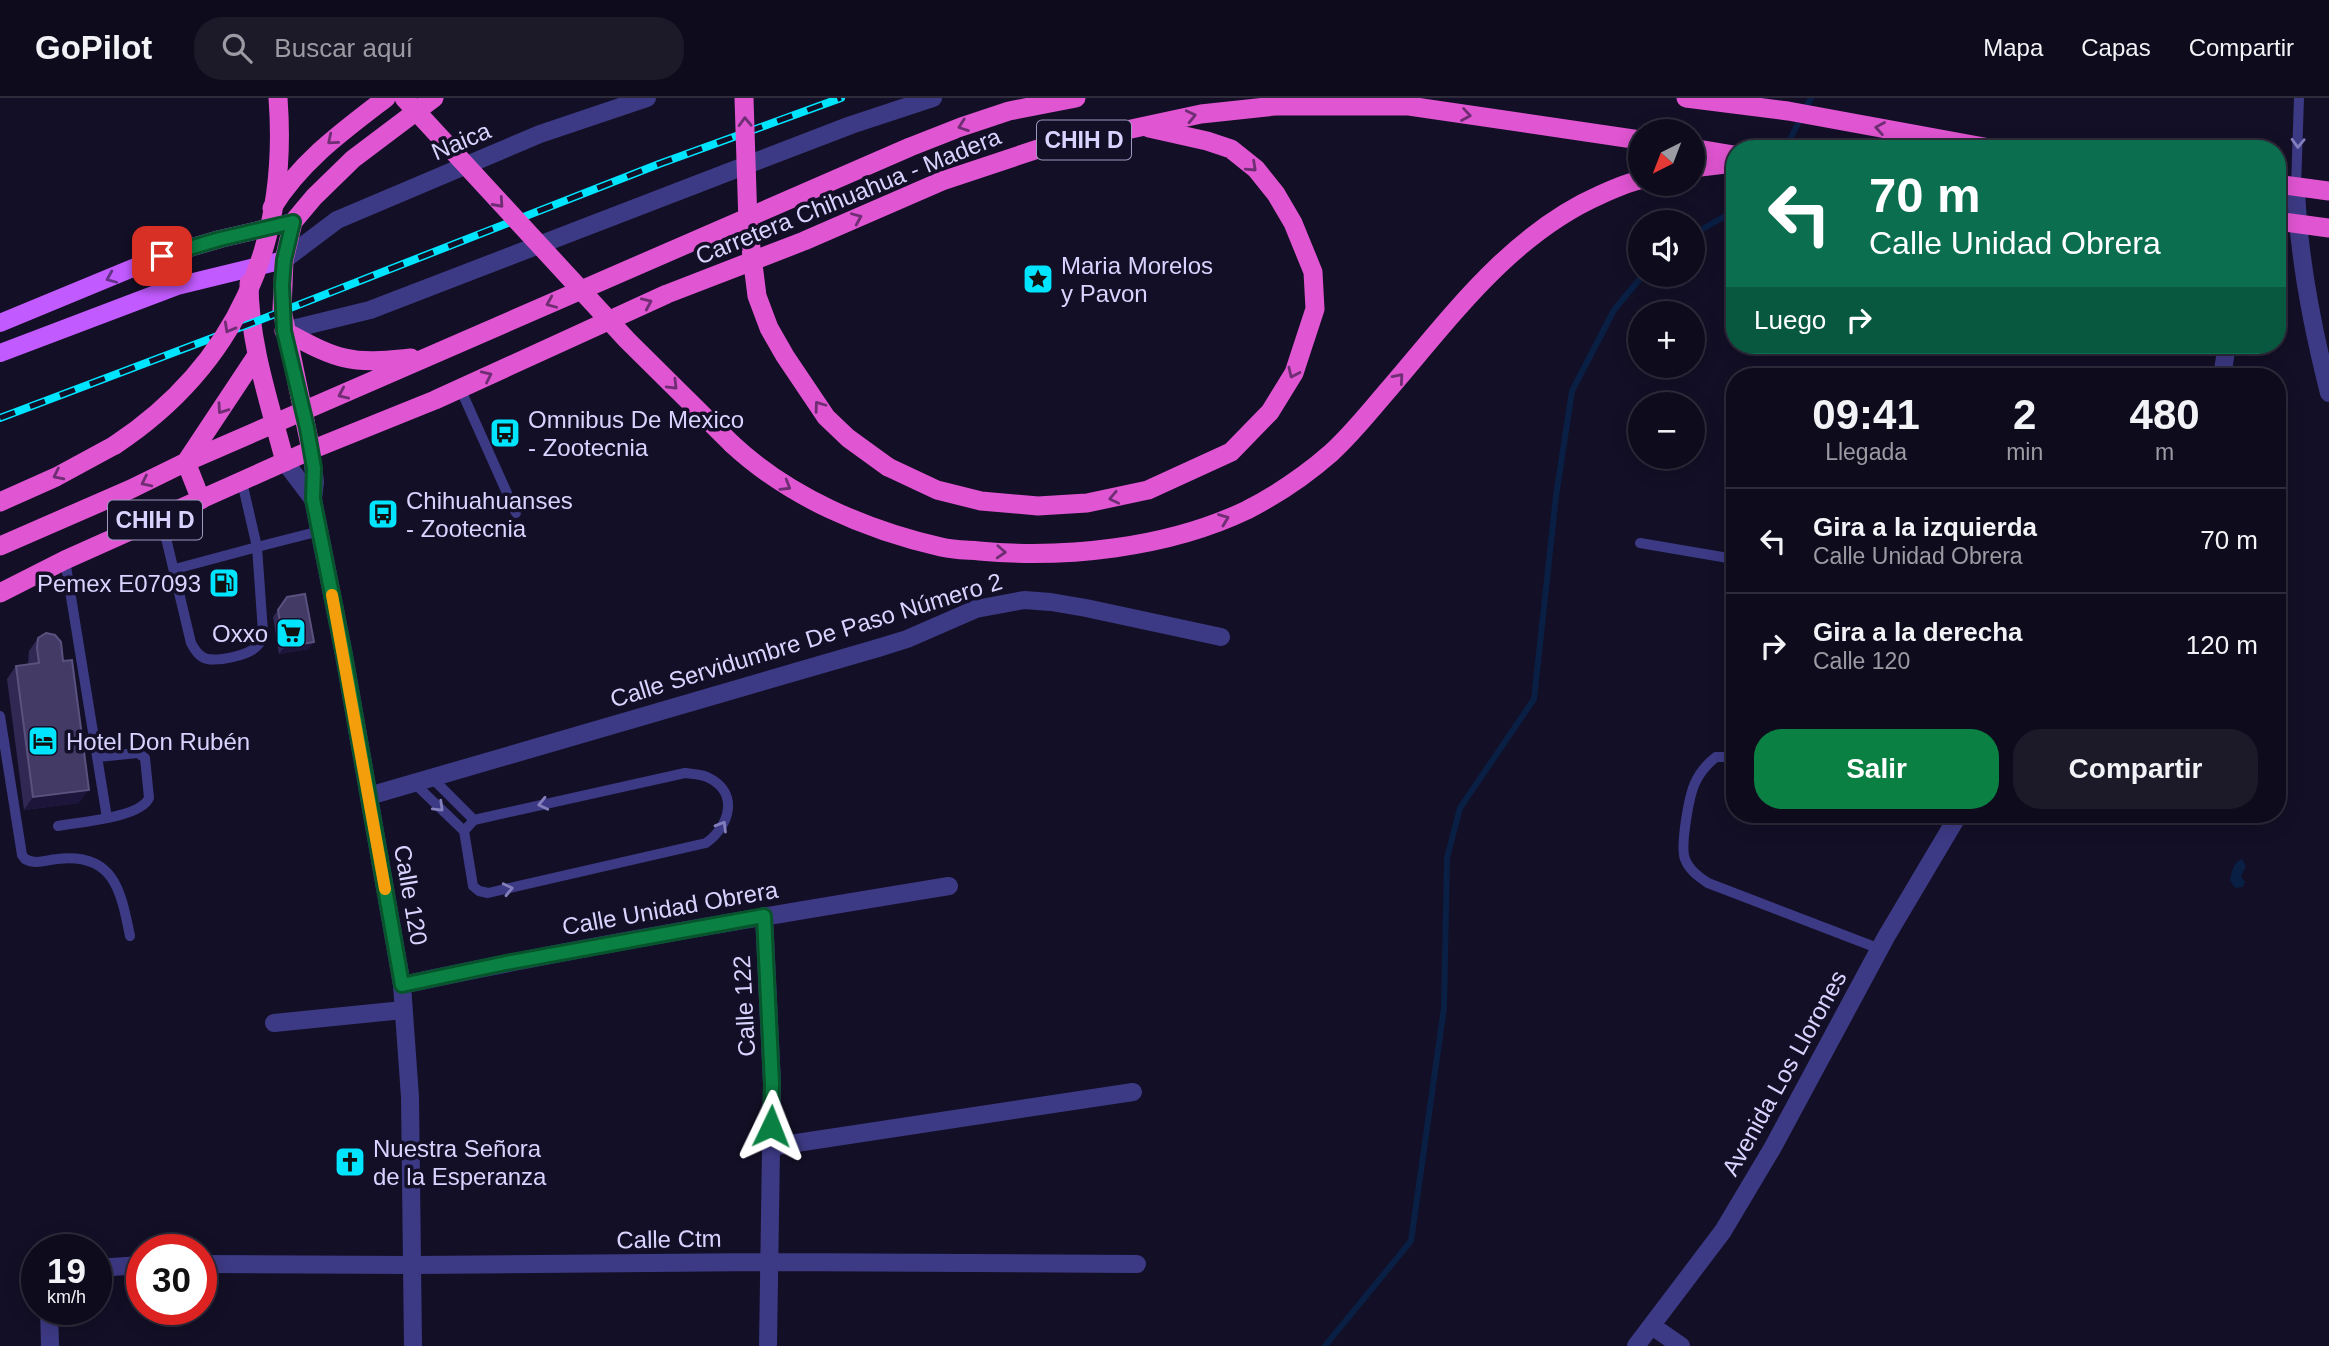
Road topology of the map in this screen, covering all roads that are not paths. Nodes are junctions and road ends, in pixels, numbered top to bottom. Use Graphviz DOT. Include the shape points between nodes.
graph roads {
  1 [pos="278,98"];
  2 [pos="386,98"];
  3 [pos="404,98"];
  4 [pos="434,98"];
  5 [pos="647,98"];
  6 [pos="744,98"];
  7 [pos="933,98"];
  8 [pos="1076,98"];
  9 [pos="1686,98"];
  10 [pos="2299,98"];
  11 [pos="1784,107"];
  12 [pos="1145,127"];
  13 [pos="1628,138"];
  14 [pos="1946,140"];
  15 [pos="1705,150"];
  16 [pos="1726,154"];
  17 [pos="1726,164"];
  18 [pos="1705,166"];
  19 [pos="1628,183"];
  20 [pos="2286,186"];
  21 [pos="2329,191"];
  22 [pos="337,220"];
  23 [pos="293,222"];
  24 [pos="2286,222"];
  25 [pos="2297,224"];
  26 [pos="2329,228"];
  27 [pos="260,230"];
  28 [pos="284,260"];
  29 [pos="249,270"];
  30 [pos="0,323"];
  31 [pos="284,331"];
  32 [pos="0,353"];
  33 [pos="257,355"];
  34 [pos="429,356"];
  35 [pos="460,388"];
  36 [pos="2329,393"];
  37 [pos="304,411"];
  38 [pos="275,425"];
  39 [pos="311,450"];
  40 [pos="186,462"];
  41 [pos="285,462"];
  42 [pos="243,482"];
  43 [pos="313,499"];
  44 [pos="201,500"];
  45 [pos="0,502"];
  46 [pos="516,513"];
  47 [pos="161,517"];
  48 [pos="320,531"];
  49 [pos="1640,543"];
  50 [pos="0,546"];
  51 [pos="257,547"];
  52 [pos="1726,558"];
  53 [pos="65,560"];
  54 [pos="175,569"];
  55 [pos="0,593"];
  56 [pos="1221,636"];
  57 [pos="0,716"];
  58 [pos="98,757"];
  59 [pos="1726,757"];
  60 [pos="431,777"];
  61 [pos="414,783"];
  62 [pos="369,796"];
  63 [pos="107,818"];
  64 [pos="474,820"];
  65 [pos="1954,823"];
  66 [pos="58,826"];
  67 [pos="464,831"];
  68 [pos="949,886"];
  69 [pos="764,916"];
  70 [pos="130,936"];
  71 [pos="1880,949"];
  72 [pos="402,985"];
  73 [pos="403,1010"];
  74 [pos="274,1023"];
  75 [pos="1133,1092"];
  76 [pos="770,1147"];
  77 [pos="769,1262"];
  78 [pos="217,1264"];
  79 [pos="413,1265"];
  80 [pos="1137,1265"];
  81 [pos="49,1325"];
  82 [pos="1652,1326"];
  83 [pos="50,1346"];
  84 [pos="413,1346"];
  85 [pos="768,1346"];
  86 [pos="1636,1346"];
  87 [pos="1681,1346"];
  1 -- 45 [label="highway, one-way, bridge" via="279,157 265,250 226,335 189,383 147,424 55,477"];
  2 -- 27 [label="highway, one-way" via="302,167"];
  3 -- 19 [label="highway, one-way, bridge" via="626,340 756,467 826,507 944,548 1040,554 1104,548 1164,538 1247,510 1332,452 1504,260 1578,204"];
  4 -- 23 [label="highway" via="353,159"];
  5 -- 22 [label="street, Naica" via="540,134"];
  12 -- 6 [label="highway, one-way, bridge" via="1231,149 1256,169 1293,223 1313,272 1315,309 1294,373 1270,412 1231,452 1148,490 1087,503 1038,506 981,501 937,490 888,467 826,416 785,356 757,296 748,224"];
  7 -- 31 [label="street" via="851,125 370,310"];
  8 -- 34 [label="highway, Carretera Chihuahua - Madera / CHIH D, one-way" via="1009,111 948,132"];
  9 -- 11 [label="highway"];
  10 -- 20 [label="lane, one-way"];
  14 -- 11 [label="highway, one-way"];
  12 -- 13 [label="highway, Carretera Chihuahua - Madera / CHIH D, one-way" via="1201,114 1275,106 1409,106"];
  35 -- 12 [label="highway, Carretera Chihuahua - Madera / CHIH D, one-way" via="667,294 942,181 1038,149"];
  15 -- 16 [label="highway"];
  17 -- 18 [label="highway"];
  20 -- 21 [label="highway"];
  20 -- 25 [label="street"];
  22 -- 23 [label="street, Naica"];
  22 -- 28 [label="street, Naica"];
  23 -- 27 [label="main road"];
  23 -- 28 [label="highway"];
  24 -- 25 [label="highway"];
  25 -- 26 [label="highway"];
  25 -- 36 [label="street"];
  27 -- 29 [label="highway"];
  27 -- 30 [label="main road, one-way" via="162,256"];
  28 -- 29 [label="main road"];
  28 -- 31 [label="highway"];
  29 -- 32 [label="main road" via="177,286"];
  29 -- 33 [label="highway"];
  31 -- 34 [label="highway" via="345,359"];
  31 -- 37 [label="highway"];
  33 -- 38 [label="highway"];
  33 -- 40 [label="highway, one-way"];
  34 -- 37 [label="highway, Carretera Chihuahua - Madera / CHIH D, one-way"];
  35 -- 39 [label="highway, Carretera Chihuahua - Madera / CHIH D"];
  35 -- 46 [label="lane"];
  37 -- 38 [label="highway, Carretera Chihuahua - Madera / CHIH D"];
  37 -- 39 [label="highway"];
  38 -- 40 [label="highway, CHIH D"];
  38 -- 41 [label="highway"];
  39 -- 41 [label="highway, CHIH D"];
  39 -- 43 [label="street, Calle 120"];
  40 -- 44 [label="highway"];
  40 -- 50 [label="highway, CHIH D, one-way"];
  41 -- 42 [label="highway, CHIH D"];
  41 -- 43 [label="street, Calle 120"];
  42 -- 44 [label="highway, CHIH D"];
  42 -- 51 [label="lane"];
  43 -- 48 [label="street, Calle 120"];
  44 -- 47 [label="highway, CHIH D"];
  47 -- 53 [label="highway, CHIH D"];
  47 -- 54 [label="lane"];
  48 -- 51 [label="lane"];
  48 -- 62 [label="street, Calle 120"];
  49 -- 52 [label="lane"];
  51 -- 54 [label="lane"];
  51 -- 54 [label="lane" via="263,632 261,642 249,652 220,659 199,655 191,643"];
  53 -- 55 [label="highway, CHIH D"];
  53 -- 58 [label="lane"];
  56 -- 60 [label="street, Calle Servidumbre De Paso Número 2" via="1051,602 1000,604 878,648"];
  57 -- 70 [label="lane" via="22,855 36,863 66,858 102,867 120,892"];
  58 -- 63 [label="lane"];
  58 -- 63 [label="lane" via="138,753 146,761 146,804"];
  59 -- 71 [label="lane" via="1716,757 1705,766 1694,785 1682,844 1685,860 1695,873 1708,883"];
  60 -- 61 [label="street, Calle Servidumbre De Paso Número 2"];
  60 -- 64 [label="lane"];
  61 -- 62 [label="street, Calle Servidumbre De Paso Número 2"];
  61 -- 67 [label="lane, one-way"];
  62 -- 72 [label="street, Calle 120"];
  63 -- 66 [label="lane"];
  64 -- 67 [label="lane"];
  67 -- 64 [label="lane, one-way" via="473,886 488,893 706,844 721,831 729,813 723,790 714,781 685,773"];
  65 -- 71 [label="street, Avenida Los Llorones"];
  68 -- 69 [label="street, Calle Unidad Obrera"];
  69 -- 72 [label="street, Calle Unidad Obrera"];
  69 -- 76 [label="street, Calle 122" via="772,1084"];
  71 -- 82 [label="street, Avenida Los Llorones" via="1723,1231"];
  72 -- 73 [label="street, Calle 120"];
  73 -- 74 [label="street"];
  73 -- 79 [label="street, Calle 120" via="410,1097"];
  75 -- 76 [label="street"];
  76 -- 77 [label="street, Calle 122"];
  77 -- 79 [label="street, Calle Ctm"];
  77 -- 80 [label="street, Calle Ctm"];
  77 -- 85 [label="street, Calle 122"];
  78 -- 79 [label="street, Calle Ctm"];
  79 -- 84 [label="street, Calle 120"];
  81 -- 83 [label="street"];
  82 -- 86 [label="street, Avenida Los Llorones"];
  82 -- 87 [label="street"];
}
